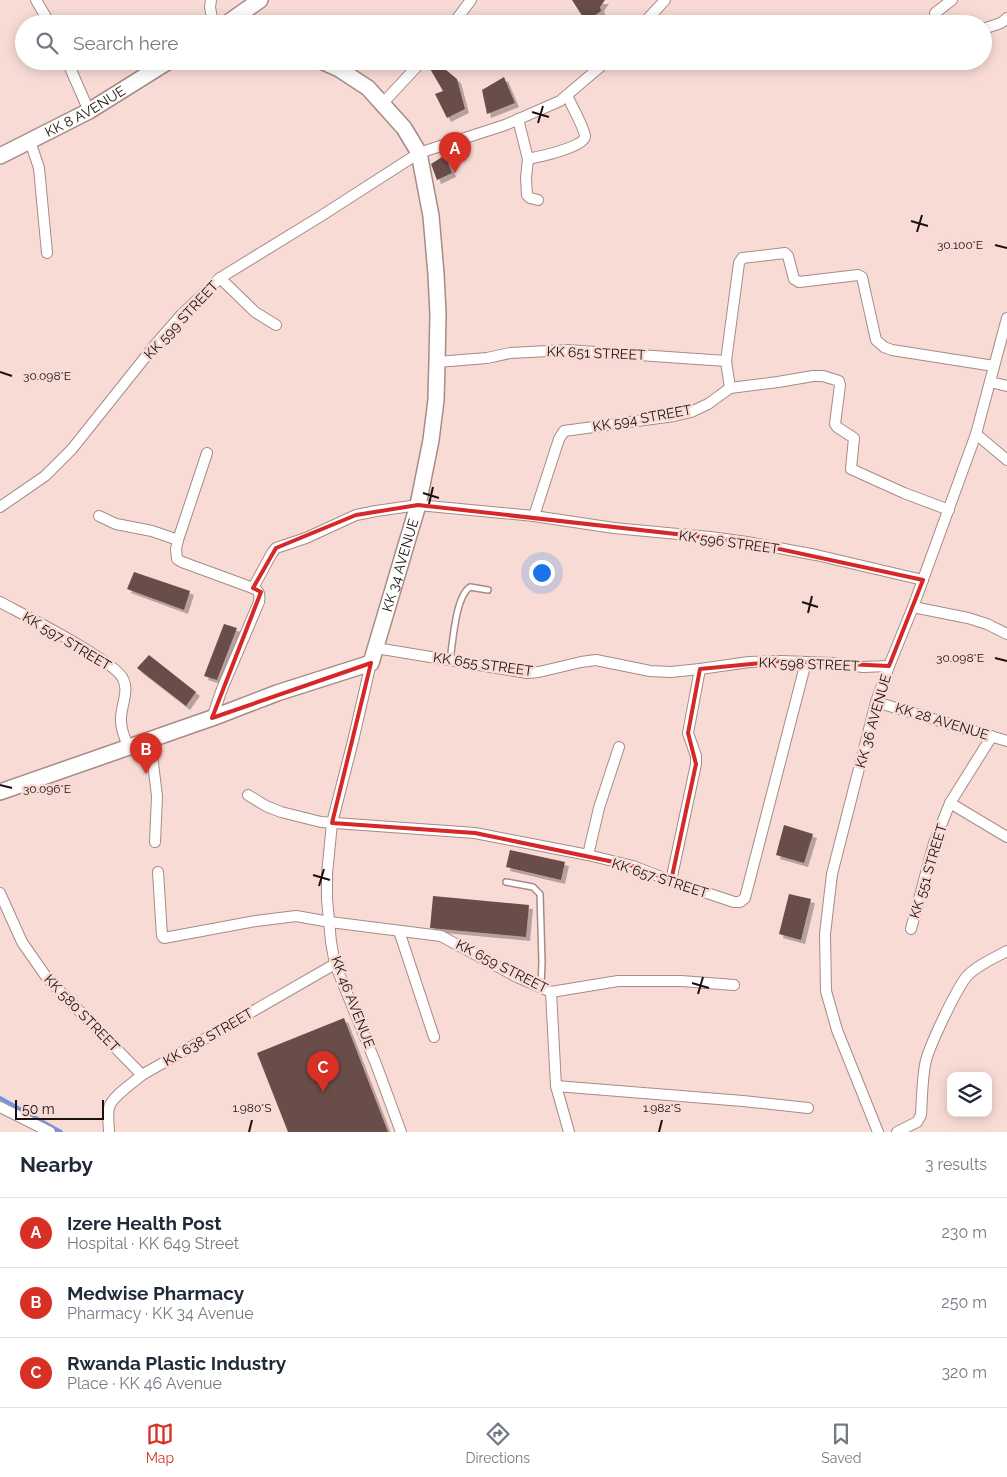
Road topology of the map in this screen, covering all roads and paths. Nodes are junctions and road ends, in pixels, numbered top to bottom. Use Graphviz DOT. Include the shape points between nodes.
graph roads {
  1 [pos="36,0"];
  2 [pos="211,0"];
  3 [pos="260,0"];
  4 [pos="471,0"];
  5 [pos="665,0"];
  6 [pos="952,0"];
  7 [pos="935,13"];
  8 [pos="45,15"];
  9 [pos="211,15"];
  10 [pos="239,15"];
  11 [pos="460,15"];
  12 [pos="651,15"];
  13 [pos="1007,18"];
  14 [pos="992,26"];
  15 [pos="71,70"];
  16 [pos="155,70"];
  17 [pos="341,70"];
  18 [pos="414,70"];
  19 [pos="596,70"];
  20 [pos="566,95"];
  21 [pos="383,103"];
  22 [pos="89,111"];
  23 [pos="518,119"];
  24 [pos="30,141"];
  25 [pos="1,153"];
  26 [pos="419,153"];
  27 [pos="528,160"];
  28 [pos="538,200"];
  29 [pos="47,253"];
  30 [pos="220,278"];
  31 [pos="1007,318"];
  32 [pos="276,325"];
  33 [pos="726,361"];
  34 [pos="437,362"];
  35 [pos="994,366"];
  36 [pos="990,382"];
  37 [pos="1007,386"];
  38 [pos="730,388"];
  39 [pos="976,434"];
  40 [pos="207,453"];
  41 [pos="1007,460"];
  42 [pos="418,505"];
  43 [pos="0,506"];
  44 [pos="949,510"];
  45 [pos="99,516"];
  46 [pos="534,516"];
  47 [pos="178,540"];
  48 [pos="923,580"];
  49 [pos="253,588"];
  50 [pos="488,590"];
  51 [pos="0,602"];
  52 [pos="913,607"];
  53 [pos="1007,634"];
  54 [pos="374,655"];
  55 [pos="450,660"];
  56 [pos="806,662"];
  57 [pos="889,666"];
  58 [pos="700,669"];
  59 [pos="876,702"];
  60 [pos="212,718"];
  61 [pos="992,736"];
  62 [pos="150,738"];
  63 [pos="1007,741"];
  64 [pos="128,746"];
  65 [pos="619,747"];
  66 [pos="0,792"];
  67 [pos="248,795"];
  68 [pos="950,803"];
  69 [pos="332,823"];
  70 [pos="1007,837"];
  71 [pos="155,842"];
  72 [pos="588,855"];
  73 [pos="158,872"];
  74 [pos="671,881"];
  75 [pos="506,882"];
  76 [pos="0,893"];
  77 [pos="330,922"];
  78 [pos="911,929"];
  79 [pos="399,931"];
  80 [pos="1007,951"];
  81 [pos="335,964"];
  82 [pos="734,986"];
  83 [pos="541,988"];
  84 [pos="551,992"];
  85 [pos="434,1037"];
  86 [pos="142,1075"];
  87 [pos="556,1086"];
  88 [pos="0,1107"];
  89 [pos="808,1108"];
  90 [pos="50,1132"];
  91 [pos="109,1132"];
  92 [pos="401,1132"];
  93 [pos="569,1132"];
  94 [pos="878,1132"];
  95 [pos="897,1132"];
  1 -- 8 [label="street"];
  2 -- 9 [label="street"];
  3 -- 10 [label="main road"];
  4 -- 11 [label="street"];
  5 -- 12 [label="street"];
  6 -- 7 [label="street"];
  13 -- 14 [label="street"];
  15 -- 22 [label="street"];
  16 -- 22 [label="main road, KK 8 AVENUE"];
  17 -- 21 [label="main road, KK 34 AVENUE" via="368,88"];
  18 -- 21 [label="street"];
  19 -- 20 [label="street, KK 599 STREET"];
  20 -- 23 [label="street, KK 599 STREET" via="560,101"];
  20 -- 27 [label="street" via="583,130 584,140 561,151"];
  21 -- 26 [label="main road, KK 34 AVENUE"];
  22 -- 24 [label="main road, KK 8 AVENUE"];
  23 -- 26 [label="street, KK 599 STREET"];
  23 -- 27 [label="street"];
  24 -- 25 [label="main road, KK 8 AVENUE"];
  24 -- 29 [label="street" via="39,168"];
  26 -- 30 [label="street, KK 599 STREET"];
  26 -- 34 [label="main road, KK 34 AVENUE" via="431,216 436,274"];
  27 -- 28 [label="street" via="528,195"];
  30 -- 32 [label="street" via="255,312"];
  30 -- 43 [label="street, KK 599 STREET" via="155,345 72,449 45,476"];
  31 -- 35 [label="street, KK 36 AVENUE"];
  33 -- 34 [label="street, KK 651 STREET" via="567,350"];
  33 -- 35 [label="street" via="739,263 742,258 785,253 794,280 799,282 862,277 876,340 884,347"];
  33 -- 38 [label="street"];
  34 -- 42 [label="main road, KK 34 AVENUE" via="431,440"];
  35 -- 36 [label="street, KK 36 AVENUE"];
  36 -- 37 [label="street"];
  36 -- 39 [label="street, KK 36 AVENUE"];
  38 -- 44 [label="street, KK 594 STREET" via="813,376 839,381 835,424 854,438 851,469"];
  38 -- 46 [label="street, KK 594 STREET" via="691,412 564,431"];
  39 -- 41 [label="street"];
  39 -- 44 [label="street, KK 36 AVENUE"];
  40 -- 47 [label="street"];
  42 -- 46 [label="street, KK 596 STREET"];
  42 -- 49 [label="street, KK 596 STREET" via="356,516 276,548"];
  42 -- 54 [label="main road, KK 34 AVENUE"];
  44 -- 48 [label="street, KK 36 AVENUE"];
  45 -- 47 [label="street" via="116,524"];
  46 -- 48 [label="street, KK 596 STREET" via="747,542"];
  47 -- 49 [label="street" via="177,559"];
  48 -- 52 [label="street, KK 36 AVENUE"];
  49 -- 60 [label="street" via="258,590 259,602"];
  50 -- 55 [label="lane" via="470,587 464,591"];
  51 -- 64 [label="street, KK 597 STREET" via="119,673 126,689 121,718"];
  52 -- 53 [label="street" via="968,618"];
  52 -- 57 [label="street, KK 36 AVENUE"];
  54 -- 55 [label="street, KK 655 STREET"];
  54 -- 60 [label="main road"];
  54 -- 69 [label="street, KK 46 AVENUE"];
  55 -- 58 [label="street, KK 655 STREET" via="528,673 596,660 650,671"];
  56 -- 57 [label="street, KK 598 STREET"];
  56 -- 58 [label="street, KK 598 STREET" via="749,662"];
  56 -- 74 [label="street, KK 657 STREET" via="744,898 734,902"];
  57 -- 59 [label="street, KK 36 AVENUE"];
  58 -- 74 [label="street" via="688,732 696,764"];
  59 -- 61 [label="street, KK 28 AVENUE"];
  59 -- 94 [label="street, KK 36 AVENUE" via="832,874 825,934 826,991"];
  60 -- 62 [label="main road"];
  61 -- 63 [label="street, KK 28 AVENUE"];
  61 -- 68 [label="street, KK 551 STREET"];
  62 -- 64 [label="main road"];
  62 -- 71 [label="street" via="158,796"];
  64 -- 66 [label="main road"];
  65 -- 72 [label="street" via="598,808"];
  67 -- 69 [label="street, KK 657 STREET" via="281,812"];
  68 -- 70 [label="street"];
  68 -- 78 [label="street, KK 551 STREET" via="934,843"];
  69 -- 72 [label="street, KK 657 STREET" via="476,833"];
  69 -- 77 [label="street, KK 46 AVENUE" via="327,874"];
  72 -- 74 [label="street, KK 657 STREET" via="633,866"];
  73 -- 77 [label="street, KK 659 STREET" via="164,938 296,916"];
  75 -- 83 [label="lane" via="533,887 540,894"];
  76 -- 86 [label="street, KK 580 STREET" via="22,942 47,978"];
  77 -- 79 [label="street, KK 659 STREET"];
  77 -- 81 [label="street, KK 46 AVENUE"];
  79 -- 83 [label="street, KK 659 STREET" via="446,938"];
  79 -- 85 [label="street"];
  80 -- 95 [label="street" via="968,976 957,992 927,1053 921,1115 918,1122"];
  81 -- 86 [label="street, KK 638 STREET"];
  81 -- 92 [label="street, KK 46 AVENUE"];
  82 -- 84 [label="street, KK 659 STREET" via="681,981 618,981"];
  83 -- 84 [label="street, KK 659 STREET"];
  84 -- 87 [label="street"];
  86 -- 91 [label="street, KK 638 STREET" via="109,1106"];
  87 -- 89 [label="street"];
  87 -- 93 [label="street"];
  88 -- 90 [label="street"];
}
